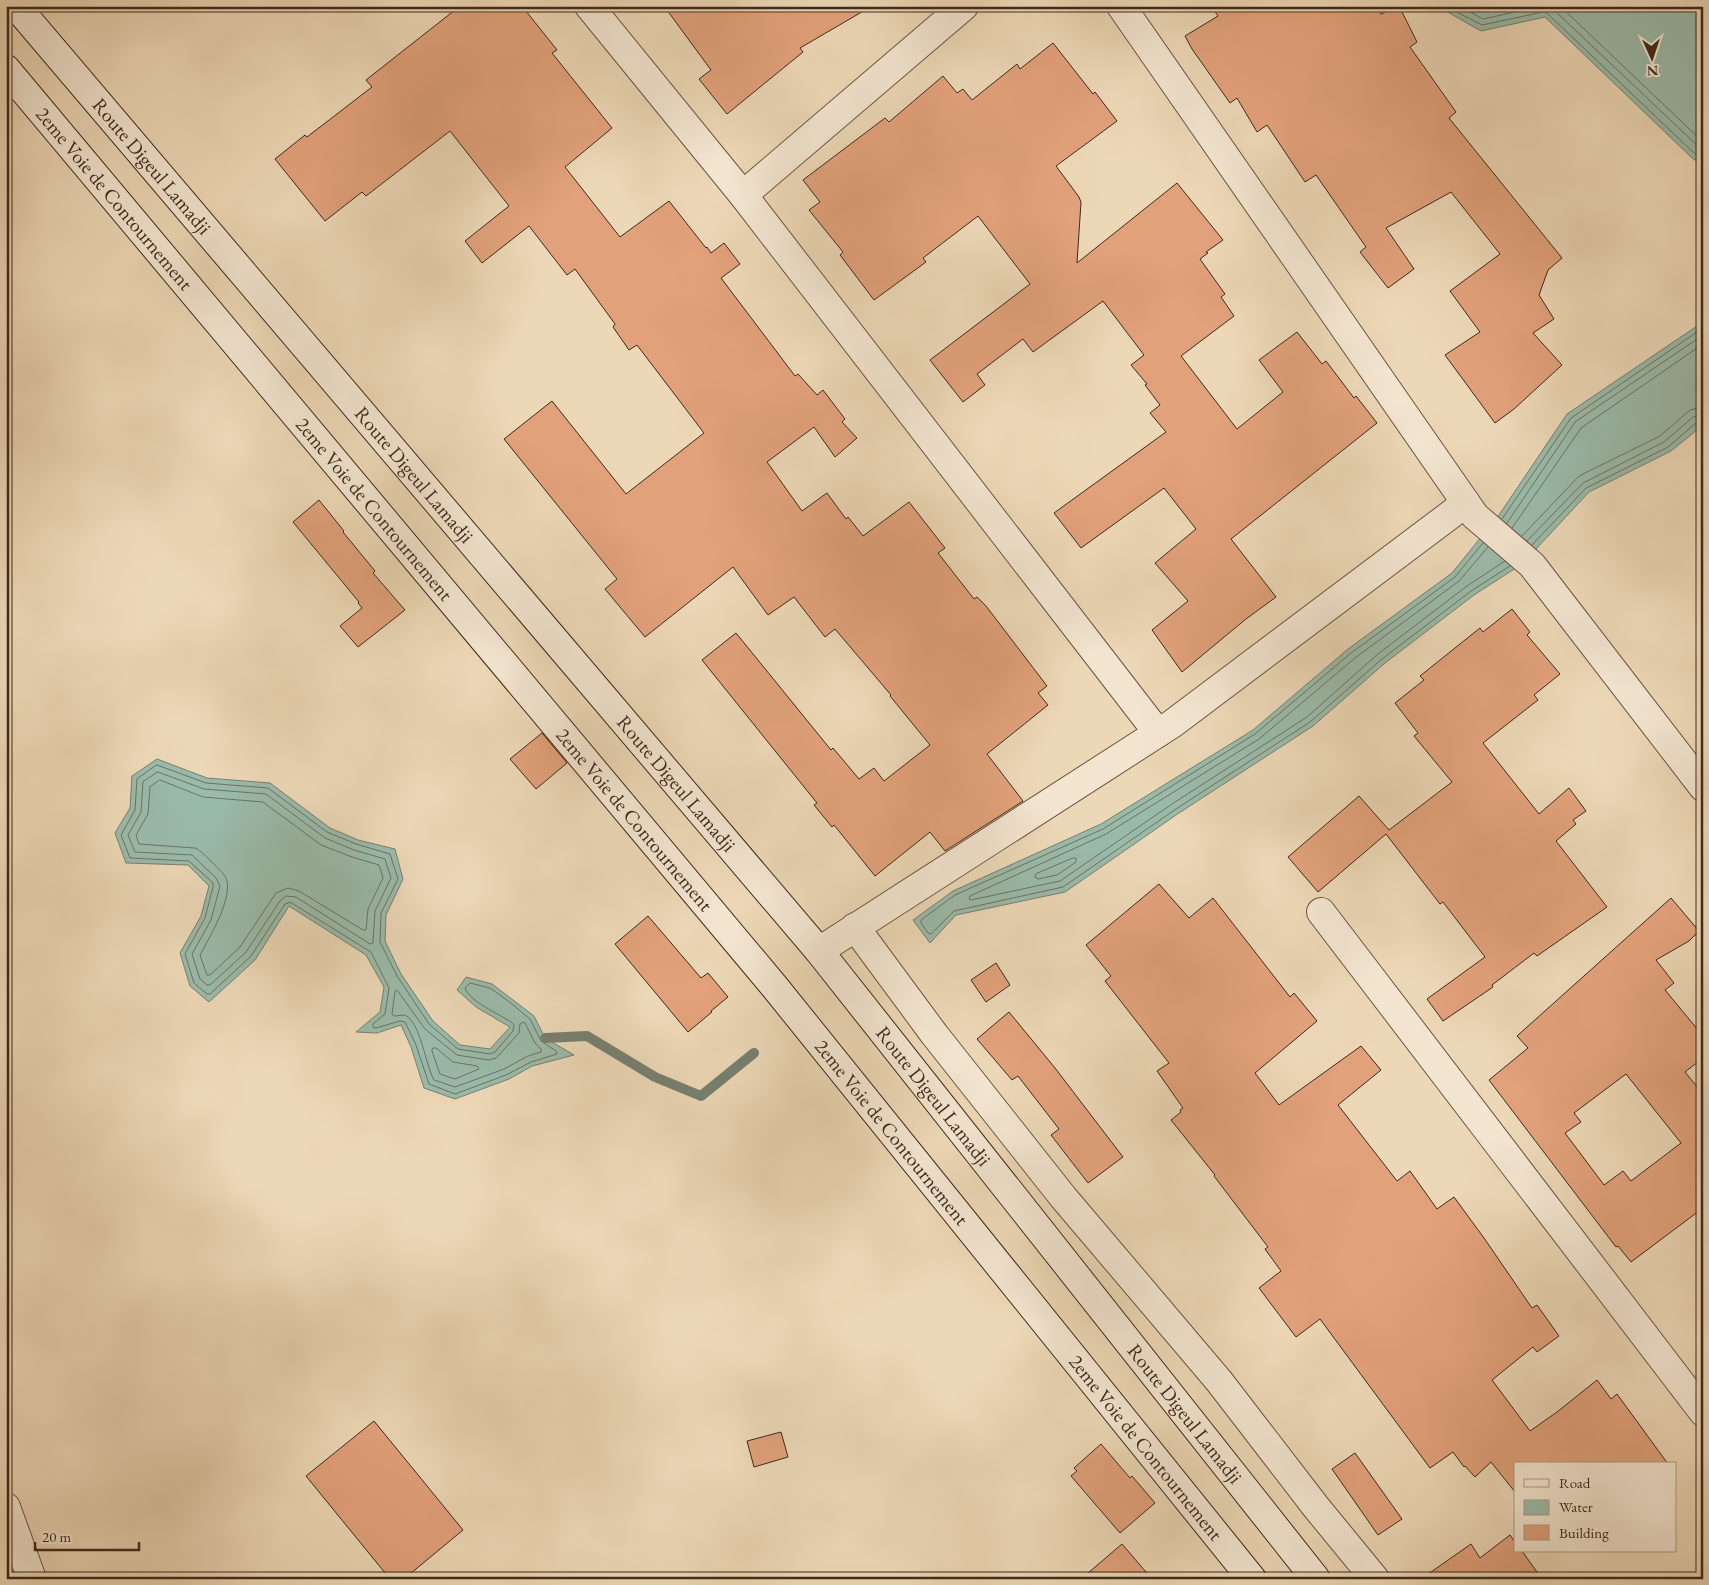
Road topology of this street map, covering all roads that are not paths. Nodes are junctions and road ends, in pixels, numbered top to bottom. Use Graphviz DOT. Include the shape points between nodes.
graph roads {
  1 [pos="16,6"];
  2 [pos="589,6"];
  3 [pos="964,6"];
  4 [pos="1121,6"];
  5 [pos="6,69"];
  6 [pos="743,196"];
  7 [pos="1470,510"];
  8 [pos="1158,733"];
  9 [pos="1703,787"];
  10 [pos="1322,912"];
  11 [pos="855,928"];
  12 [pos="819,951"];
  13 [pos="1703,1412"];
  14 [pos="6,1506"];
  15 [pos="32,1579"];
  16 [pos="1252,1579"];
  17 [pos="1316,1579"];
  18 [pos="1375,1579"];
  1 -- 12 [label="street, Route Digeul Lamadji"];
  2 -- 6 [label="street"];
  3 -- 6 [label="street"];
  4 -- 7 [label="street"];
  5 -- 16 [label="street, 2eme Voie de Contournement" via="774,986"];
  6 -- 8 [label="street"];
  7 -- 8 [label="street"];
  7 -- 9 [label="street" via="1532,565"];
  8 -- 11 [label="street"];
  10 -- 13 [label="street"];
  11 -- 12 [label="street"];
  11 -- 18 [label="street" via="1039,1166 1219,1381"];
  12 -- 17 [label="street, Route Digeul Lamadji"];
  14 -- 15 [label="street"];
}
